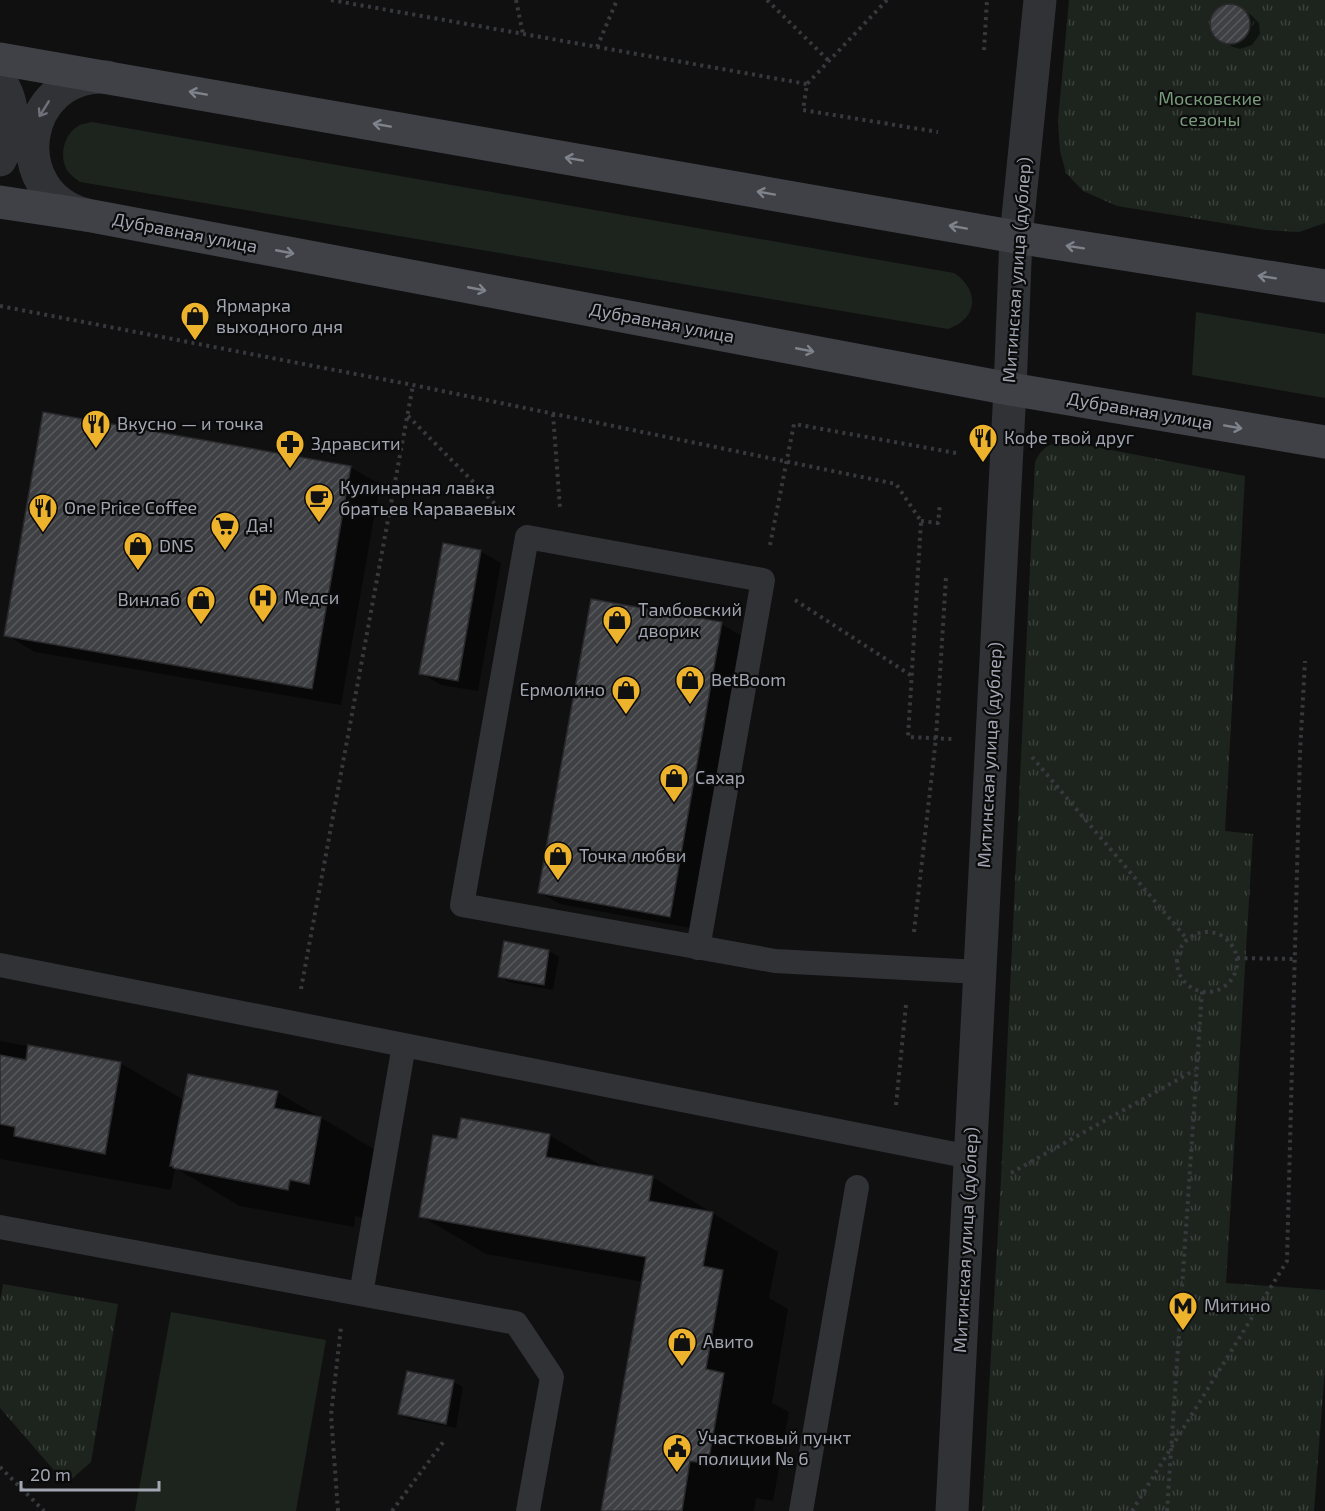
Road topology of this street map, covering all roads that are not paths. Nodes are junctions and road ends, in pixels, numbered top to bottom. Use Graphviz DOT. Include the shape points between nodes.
graph roads {
  1 [pos="1040,0"];
  2 [pos="0,59"];
  3 [pos="112,77"];
  4 [pos="0,81"];
  5 [pos="0,159"];
  6 [pos="0,201"];
  7 [pos="92,216"];
  8 [pos="1016,237"];
  9 [pos="1325,286"];
  10 [pos="1010,389"];
  11 [pos="1325,442"];
  12 [pos="698,948"];
  13 [pos="0,965"];
  14 [pos="979,972"];
  15 [pos="404,1045"];
  16 [pos="970,1157"];
  17 [pos="857,1187"];
  18 [pos="0,1227"];
  19 [pos="353,1293"];
  20 [pos="528,1511"];
  21 [pos="801,1511"];
  22 [pos="952,1511"];
  1 -- 8 [label="street, Митинская улица (дублер)"];
  2 -- 3 [label="main road"];
  3 -- 7 [label="street, one-way" via="88,78 55,94 40,113 32,137 37,173 50,193 69,208"];
  8 -- 3 [label="main road, one-way"];
  4 -- 5 [label="street" via="8,96 12,120 8,145"];
  6 -- 7 [label="main road, Дубравная улица"];
  7 -- 10 [label="main road, Дубравная улица, one-way"];
  9 -- 8 [label="main road, one-way"];
  8 -- 10 [label="street, Митинская улица (дублер)"];
  10 -- 11 [label="main road, Дубравная улица, one-way"];
  10 -- 14 [label="street, Митинская улица (дублер)"];
  12 -- 12 [label="lane" via="462,905 527,537 763,580"];
  12 -- 14 [label="lane" via="775,961"];
  13 -- 15 [label="lane"];
  14 -- 16 [label="street, Митинская улица (дублер)"];
  15 -- 16 [label="lane"];
  15 -- 19 [label="lane"];
  16 -- 22 [label="street, Митинская улица (дублер)"];
  17 -- 21 [label="lane"];
  18 -- 19 [label="lane"];
  19 -- 20 [label="lane" via="516,1323 552,1377"];
}
